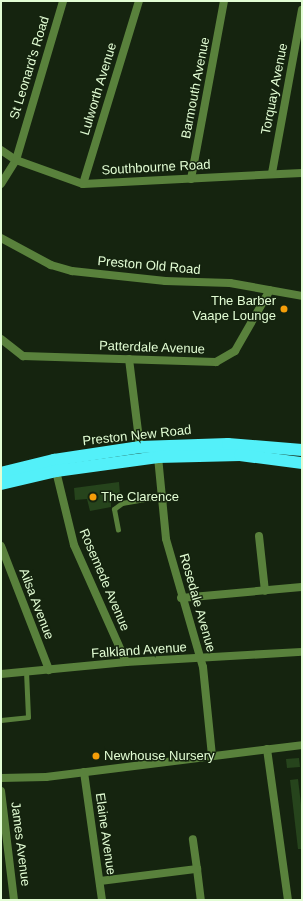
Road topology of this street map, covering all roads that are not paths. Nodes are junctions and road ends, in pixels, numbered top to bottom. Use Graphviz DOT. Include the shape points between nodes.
graph roads {
  1 [pos="63,1"];
  2 [pos="138,1"];
  3 [pos="224,1"];
  4 [pos="302,10"];
  5 [pos="1,150"];
  6 [pos="16,160"];
  7 [pos="302,172"];
  8 [pos="272,173"];
  9 [pos="191,179"];
  10 [pos="1,184"];
  11 [pos="83,184"];
  12 [pos="1,238"];
  13 [pos="270,290"];
  14 [pos="302,296"];
  15 [pos="1,339"];
  16 [pos="129,359"];
  17 [pos="140,447"];
  18 [pos="302,450"];
  19 [pos="158,457"];
  20 [pos="302,463"];
  21 [pos="55,466"];
  22 [pos="1,473"];
  23 [pos="1,484"];
  24 [pos="160,496"];
  25 [pos="118,530"];
  26 [pos="259,536"];
  27 [pos="1,547"];
  28 [pos="302,587"];
  29 [pos="265,591"];
  30 [pos="181,598"];
  31 [pos="302,652"];
  32 [pos="199,659"];
  33 [pos="126,662"];
  34 [pos="49,670"];
  35 [pos="26,672"];
  36 [pos="1,674"];
  37 [pos="1,720"];
  38 [pos="302,745"];
  39 [pos="267,749"];
  40 [pos="212,756"];
  41 [pos="84,772"];
  42 [pos="1,778"];
  43 [pos="1,791"];
  44 [pos="194,839"];
  45 [pos="197,869"];
  46 [pos="100,881"];
  47 [pos="14,900"];
  48 [pos="102,900"];
  49 [pos="201,900"];
  50 [pos="288,900"];
  1 -- 6 [label="street, St Leonard's Road"];
  2 -- 11 [label="street, Lulworth Avenue"];
  3 -- 9 [label="street, Barmouth Avenue"];
  4 -- 8 [label="street, Torquay Avenue"];
  5 -- 6 [label="street, Southbourne Road"];
  6 -- 10 [label="street, St Leonard's Road"];
  6 -- 11 [label="street, Southbourne Road"];
  7 -- 8 [label="street, Southbourne Road"];
  8 -- 9 [label="street, Southbourne Road"];
  9 -- 11 [label="street, Southbourne Road"];
  12 -- 13 [label="street, Preston Old Road" via="51,265 72,271 165,281 230,283"];
  13 -- 14 [label="street, Preston Old Road"];
  13 -- 16 [label="street, Patterdale Avenue" via="236,351 216,362"];
  15 -- 16 [label="street, Patterdale Avenue" via="24,356"];
  16 -- 17 [label="street"];
  17 -- 18 [label="highway, Preston New Road" via="228,444"];
  17 -- 21 [label="highway, Preston New Road"];
  19 -- 20 [label="highway, Preston New Road" via="240,455"];
  19 -- 21 [label="highway, Preston New Road"];
  19 -- 24 [label="street, Rosedale Avenue"];
  21 -- 22 [label="highway, Preston New Road"];
  21 -- 23 [label="highway, Preston New Road"];
  21 -- 33 [label="street, Rosemede Avenue" via="74,545"];
  24 -- 25 [label="lane" via="114,509"];
  24 -- 30 [label="street, Rosedale Avenue"];
  26 -- 29 [label="street"];
  27 -- 34 [label="street, Ailsa Avenue"];
  28 -- 29 [label="street"];
  29 -- 30 [label="street"];
  30 -- 32 [label="street, Rosedale Avenue"];
  31 -- 32 [label="street, Falkland Avenue"];
  32 -- 33 [label="street, Falkland Avenue"];
  32 -- 40 [label="street, Rosedale Avenue"];
  33 -- 34 [label="street, Falkland Avenue"];
  34 -- 35 [label="street, Falkland Avenue"];
  35 -- 36 [label="street, Falkland Avenue"];
  35 -- 37 [label="lane" via="28,717"];
  38 -- 39 [label="street"];
  39 -- 40 [label="street"];
  39 -- 50 [label="street"];
  40 -- 41 [label="street"];
  41 -- 42 [label="street"];
  41 -- 46 [label="street, Elaine Avenue"];
  43 -- 47 [label="street, James Avenue"];
  44 -- 45 [label="street"];
  45 -- 46 [label="street"];
  45 -- 49 [label="street"];
  46 -- 48 [label="street, Elaine Avenue"];
}
